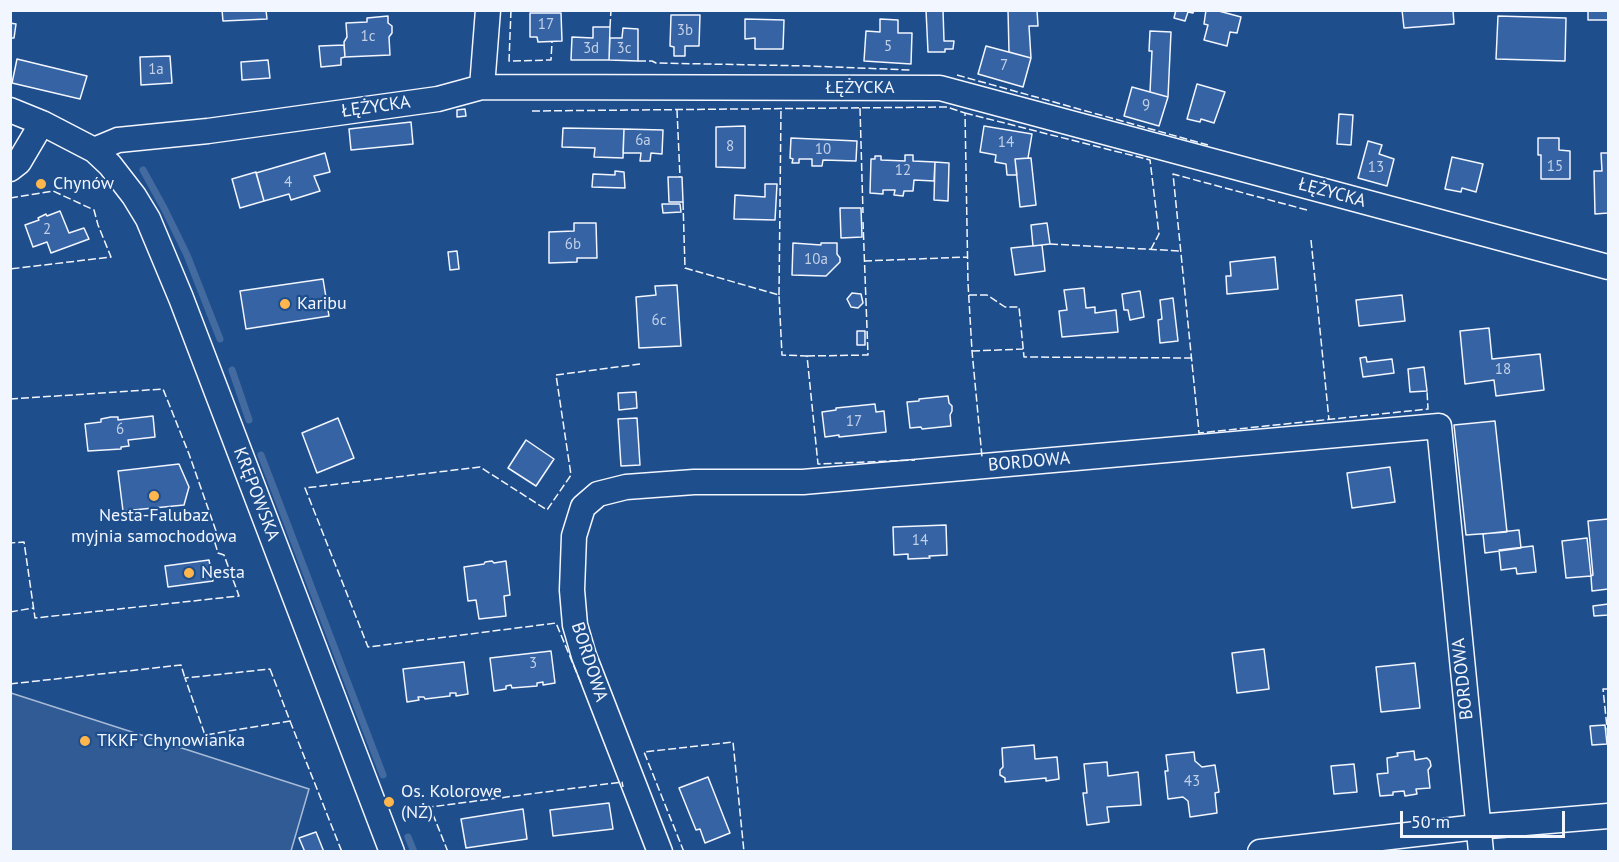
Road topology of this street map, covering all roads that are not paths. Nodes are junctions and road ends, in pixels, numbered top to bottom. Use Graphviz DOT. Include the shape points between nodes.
graph roads {
  1 [pos="488,10"];
  2 [pos="482,87"];
  3 [pos="10,111"];
  4 [pos="42,123"];
  5 [pos="94,150"];
  6 [pos="10,169"];
  7 [pos="1608,267"];
  8 [pos="1608,816"];
  9 [pos="1478,827"];
  10 [pos="392,852"];
  11 [pos="660,852"];
  12 [pos="1260,852"];
  13 [pos="1480,852"];
  1 -- 2 [label="street"];
  2 -- 5 [label="street, ŁĘŻYCKA" via="438,99 118,140"];
  2 -- 7 [label="street, ŁĘŻYCKA" via="940,88"];
  3 -- 4 [label="street, KRĘPOWSKA"];
  4 -- 5 [label="street, KRĘPOWSKA"];
  4 -- 6 [label="street" via="19,162"];
  5 -- 10 [label="street, KRĘPOWSKA" via="134,196 159,244"];
  8 -- 9 [label="street"];
  9 -- 11 [label="street, BORDOWA" via="1439,426 803,482 694,482 626,487 598,494 583,507 574,536 575,625"];
  9 -- 12 [label="street"];
  9 -- 13 [label="street"];
}
